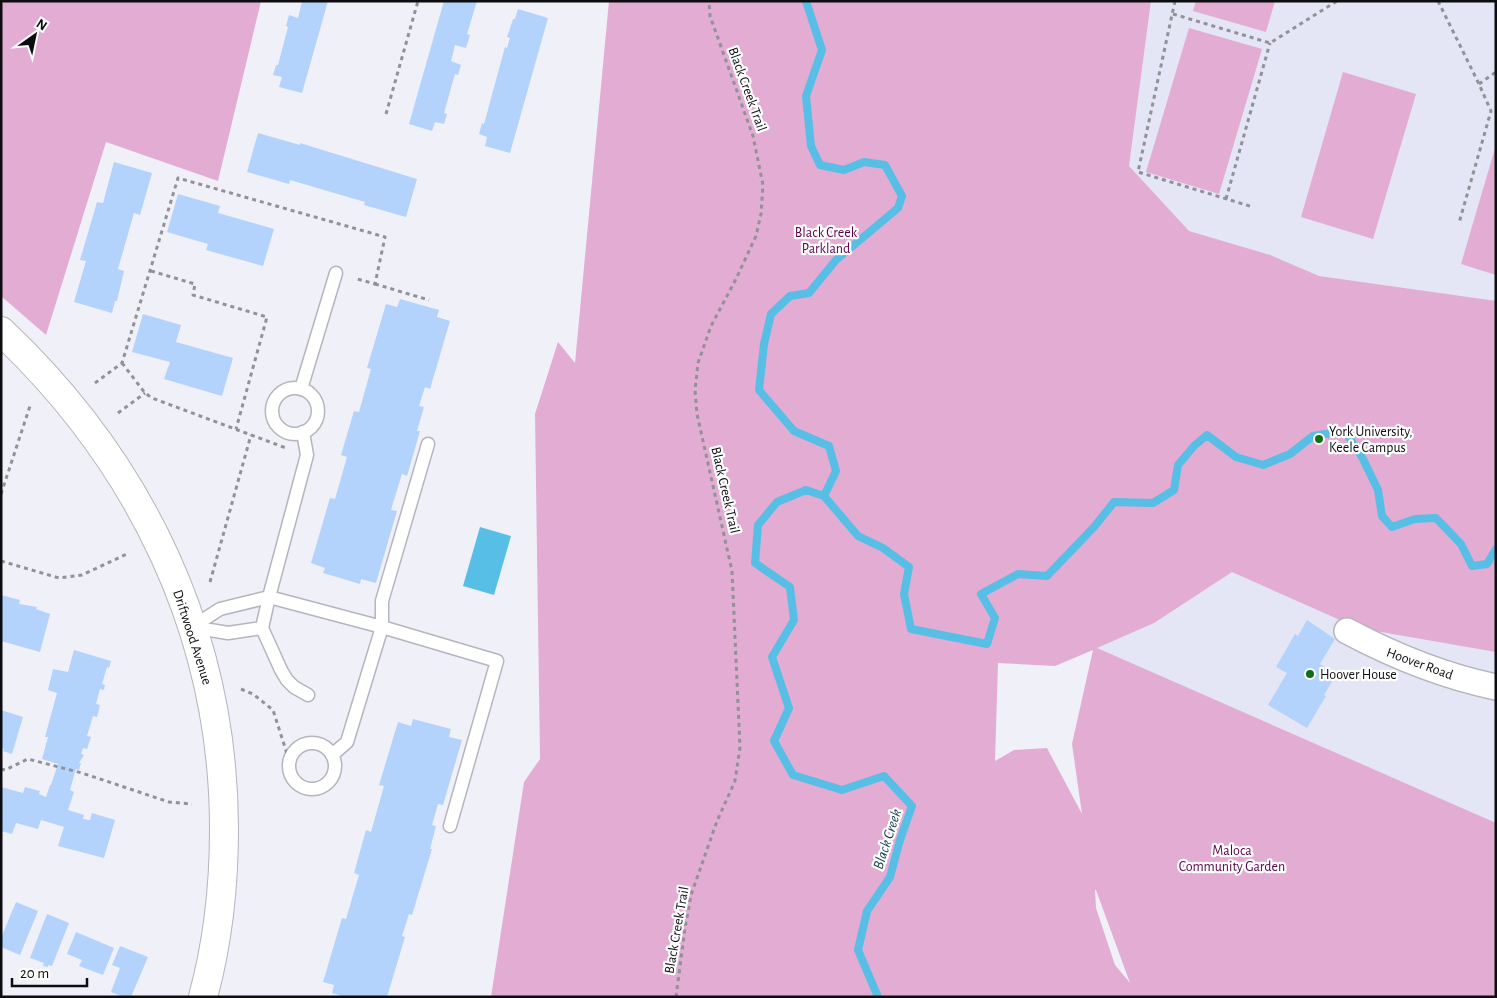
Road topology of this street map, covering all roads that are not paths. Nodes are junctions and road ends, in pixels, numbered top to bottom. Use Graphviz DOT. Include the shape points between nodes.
graph roads {
  1 [pos="336,273"];
  2 [pos="1,331"];
  3 [pos="301,389"];
  4 [pos="303,432"];
  5 [pos="428,444"];
  6 [pos="269,597"];
  7 [pos="192,627"];
  8 [pos="382,627"];
  9 [pos="262,628"];
  10 [pos="1347,631"];
  11 [pos="1496,687"];
  12 [pos="308,695"];
  13 [pos="332,755"];
  14 [pos="450,826"];
  15 [pos="203,997"];
  1 -- 3 [label="lane"];
  2 -- 7 [label="street, Driftwood Avenue" via="65,397 114,463 154,532"];
  3 -- 4 [label="lane" via="313,397 318,410 314,424"];
  3 -- 4 [label="lane" via="294,388 279,394 274,400 272,416 287,433"];
  4 -- 6 [label="lane" via="307,455"];
  5 -- 8 [label="lane" via="382,601"];
  6 -- 7 [label="lane" via="220,609"];
  6 -- 8 [label="lane"];
  6 -- 9 [label="lane"];
  7 -- 9 [label="lane" via="228,633"];
  7 -- 15 [label="street, Driftwood Avenue" via="209,685 222,768 224,805 220,908"];
  8 -- 13 [label="lane" via="347,742"];
  8 -- 14 [label="lane" via="497,661"];
  9 -- 12 [label="lane" via="284,675 294,687"];
  10 -- 11 [label="street, Hoover Road" via="1417,664"];
  13 -- 13 [label="lane" via="334,775 318,789 298,785 290,774 289,760 293,752 305,744 321,744"];
}
